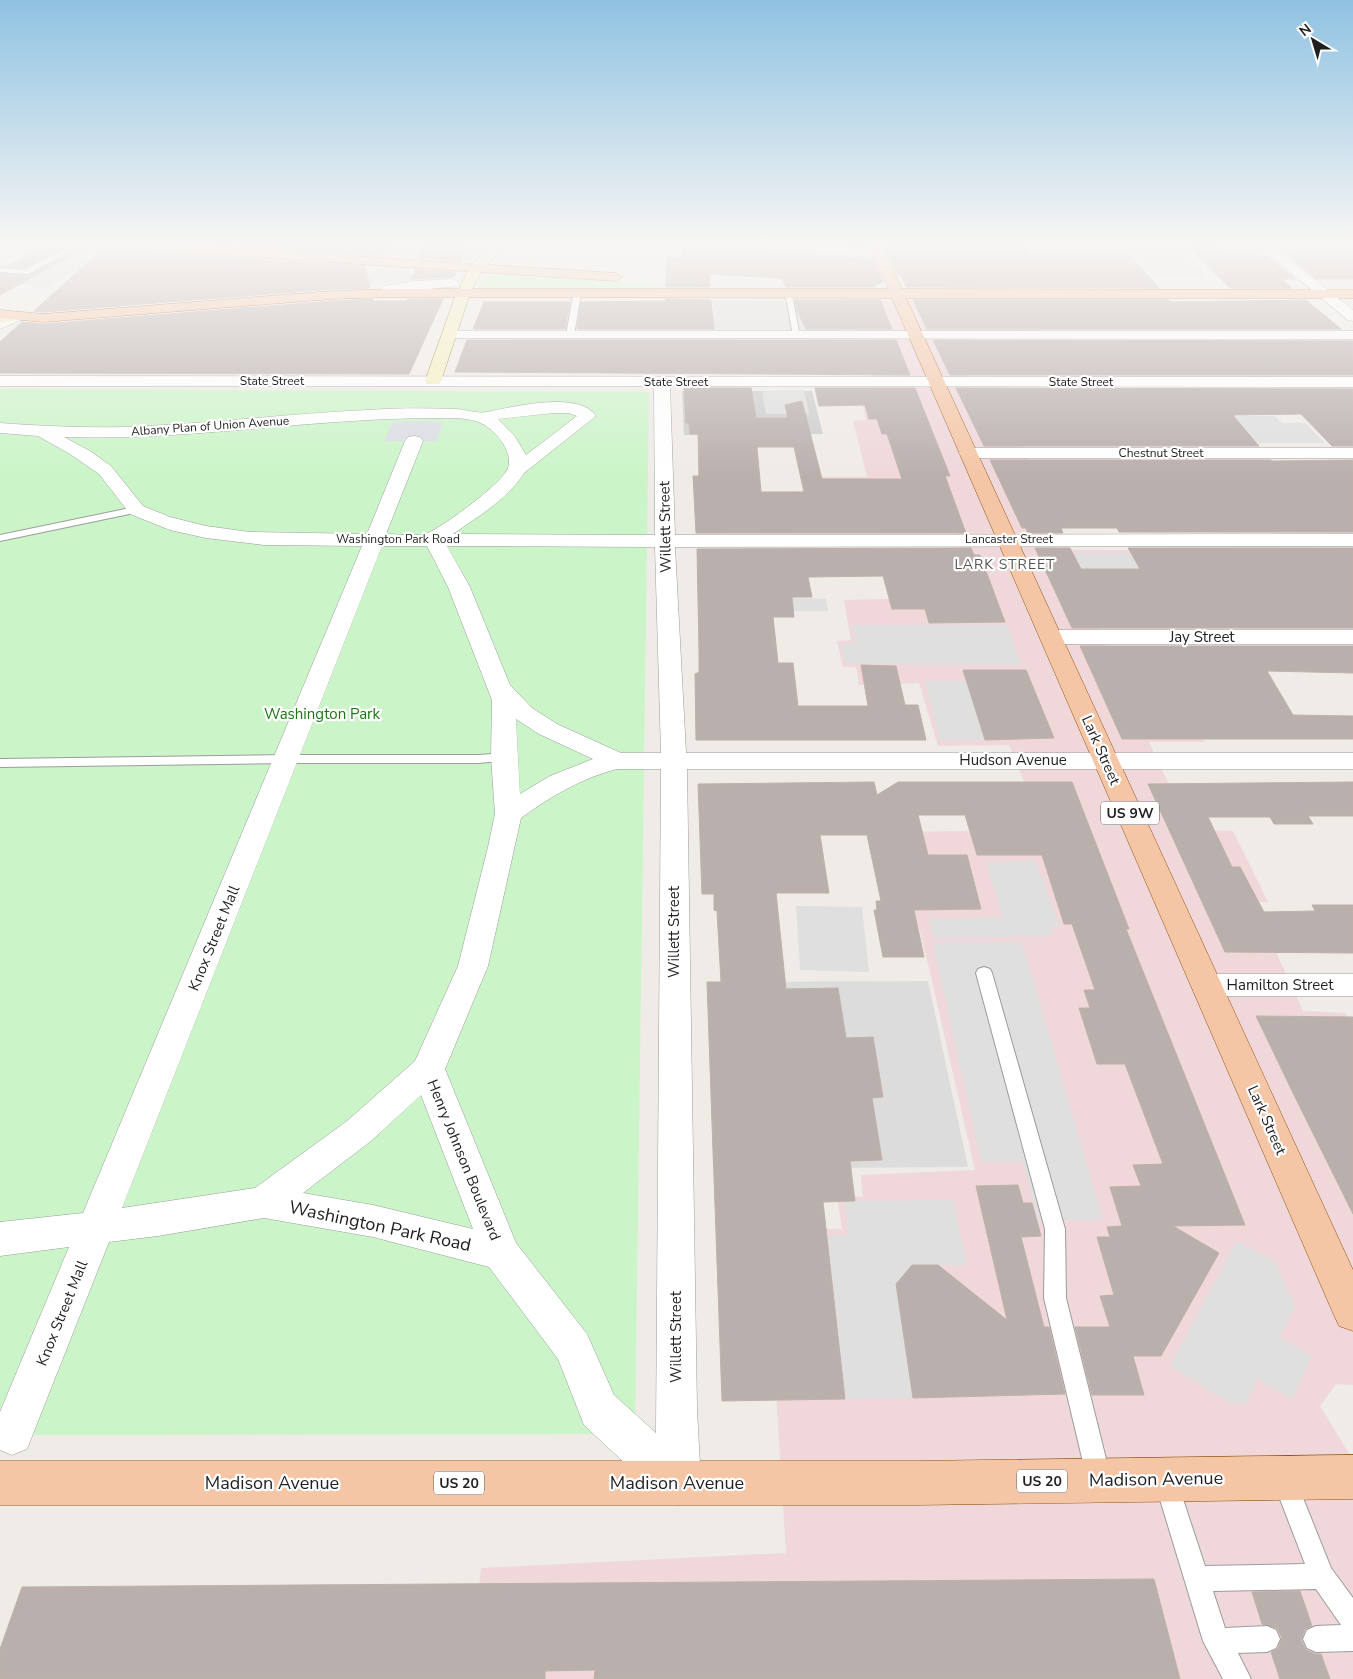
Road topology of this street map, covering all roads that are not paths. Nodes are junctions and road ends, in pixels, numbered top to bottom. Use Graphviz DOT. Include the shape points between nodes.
graph roads {
  1 [pos="452,320"];
  2 [pos="572,320"];
  3 [pos="793,320"];
  4 [pos="910,320"];
  5 [pos="796,333"];
  6 [pos="449,334"];
  7 [pos="570,335"];
  8 [pos="916,335"];
  9 [pos="1353,335"];
  10 [pos="0,381"];
  11 [pos="433,381"];
  12 [pos="662,382"];
  13 [pos="937,382"];
  14 [pos="1353,382"];
  15 [pos="484,418"];
  16 [pos="417,427"];
  17 [pos="0,428"];
  18 [pos="42,433"];
  19 [pos="968,452"];
  20 [pos="1353,453"];
  21 [pos="518,469"];
  22 [pos="136,510"];
  23 [pos="0,538"];
  24 [pos="374,539"];
  25 [pos="434,539"];
  26 [pos="1007,539"];
  27 [pos="1353,540"];
  28 [pos="665,541"];
  29 [pos="1051,637"];
  30 [pos="1353,637"];
  31 [pos="498,686"];
  32 [pos="504,757"];
  33 [pos="286,759"];
  34 [pos="1106,760"];
  35 [pos="617,761"];
  36 [pos="674,761"];
  37 [pos="1353,761"];
  38 [pos="0,764"];
  39 [pos="508,814"];
  40 [pos="984,973"];
  41 [pos="1206,985"];
  42 [pos="1353,985"];
  43 [pos="428,1069"];
  44 [pos="264,1202"];
  45 [pos="97,1226"];
  46 [pos="0,1239"];
  47 [pos="501,1253"];
  48 [pos="1353,1313"];
  49 [pos="12,1434"];
  50 [pos="1353,1476"];
  51 [pos="1283,1477"];
  52 [pos="1166,1479"];
  53 [pos="1099,1480"];
  54 [pos="0,1483"];
  55 [pos="678,1483"];
  56 [pos="1322,1576"];
  57 [pos="1197,1580"];
  58 [pos="1353,1620"];
  59 [pos="1353,1638"];
  60 [pos="1267,1639"];
  61 [pos="1316,1639"];
  62 [pos="1216,1641"];
  63 [pos="1238,1679"];
  1 -- 6 [label="street"];
  2 -- 7 [label="lane"];
  3 -- 5 [label="lane"];
  4 -- 8 [label="main road, Lark Street / US 9W"];
  5 -- 7 [label="street"];
  5 -- 8 [label="street"];
  6 -- 7 [label="street"];
  6 -- 11 [label="street"];
  8 -- 9 [label="street"];
  8 -- 13 [label="main road, Lark Street / US 9W"];
  10 -- 11 [label="street, State Street"];
  11 -- 12 [label="street, State Street"];
  11 -- 16 [label="street"];
  12 -- 13 [label="street, State Street"];
  12 -- 28 [label="street, Willett Street"];
  13 -- 14 [label="street, State Street"];
  13 -- 19 [label="main road, Lark Street / US 9W"];
  15 -- 16 [label="street" via="472,415"];
  15 -- 21 [label="street" via="496,425 510,441 518,458"];
  15 -- 21 [label="street" via="501,412 551,408 578,410 588,416"];
  16 -- 18 [label="street, Albany Plan of Union Avenue" via="356,415 212,428"];
  16 -- 24 [label="street, Knox Street Mall"];
  17 -- 18 [label="street, Albany Plan of Union Avenue"];
  18 -- 22 [label="street, Washington Park Road" via="80,452 105,470"];
  19 -- 20 [label="street, Chestnut Street"];
  19 -- 26 [label="main road, Lark Street / US 9W"];
  21 -- 25 [label="street" via="494,494"];
  22 -- 23 [label="lane"];
  22 -- 24 [label="street, Washington Park Road" via="160,521 226,536"];
  24 -- 25 [label="street, Washington Park Road"];
  24 -- 33 [label="street, Knox Street Mall"];
  25 -- 28 [label="street, Washington Park Road"];
  25 -- 31 [label="street, Henry Johnson Boulevard" via="463,596"];
  26 -- 27 [label="street, Lancaster Street"];
  26 -- 28 [label="street, Lancaster Street"];
  26 -- 29 [label="main road, Lark Street / US 9W"];
  28 -- 36 [label="street, Willett Street"];
  29 -- 30 [label="street, Jay Street"];
  29 -- 34 [label="main road, Lark Street / US 9W"];
  31 -- 32 [label="street, Henry Johnson Boulevard" via="504,700"];
  31 -- 35 [label="street" via="523,713 548,729"];
  32 -- 33 [label="lane"];
  32 -- 39 [label="street, Henry Johnson Boulevard"];
  33 -- 38 [label="lane"];
  33 -- 45 [label="street, Knox Street Mall"];
  34 -- 36 [label="street, Hudson Avenue"];
  34 -- 37 [label="street, Hudson Avenue"];
  34 -- 41 [label="main road, Lark Street / US 9W"];
  35 -- 36 [label="street"];
  35 -- 39 [label="street" via="591,767 557,781"];
  36 -- 55 [label="street, Willett Street"];
  39 -- 43 [label="street, Henry Johnson Boulevard" via="474,966"];
  40 -- 53 [label="lane" via="1055,1229 1055,1298"];
  41 -- 42 [label="street, Hamilton Street"];
  41 -- 48 [label="main road, Lark Street / US 9W"];
  43 -- 44 [label="street, Washington Park Road" via="359,1131"];
  43 -- 47 [label="street, Henry Johnson Boulevard"];
  44 -- 45 [label="street, Washington Park Road" via="158,1220"];
  44 -- 47 [label="street, Washington Park Road" via="373,1221"];
  45 -- 46 [label="street, Washington Park Road"];
  45 -- 49 [label="street, Knox Street Mall"];
  47 -- 55 [label="street" via="573,1346 599,1410"];
  50 -- 51 [label="main road, Madison Avenue / US 20"];
  51 -- 52 [label="main road, Madison Avenue / US 20"];
  51 -- 56 [label="lane"];
  52 -- 53 [label="main road, Madison Avenue / US 20"];
  52 -- 57 [label="lane"];
  53 -- 55 [label="main road, Madison Avenue / US 20"];
  54 -- 55 [label="main road, Madison Avenue / US 20"];
  56 -- 57 [label="lane"];
  56 -- 58 [label="lane"];
  57 -- 62 [label="lane"];
  59 -- 61 [label="lane"];
  60 -- 62 [label="lane"];
  62 -- 63 [label="lane"];
}
